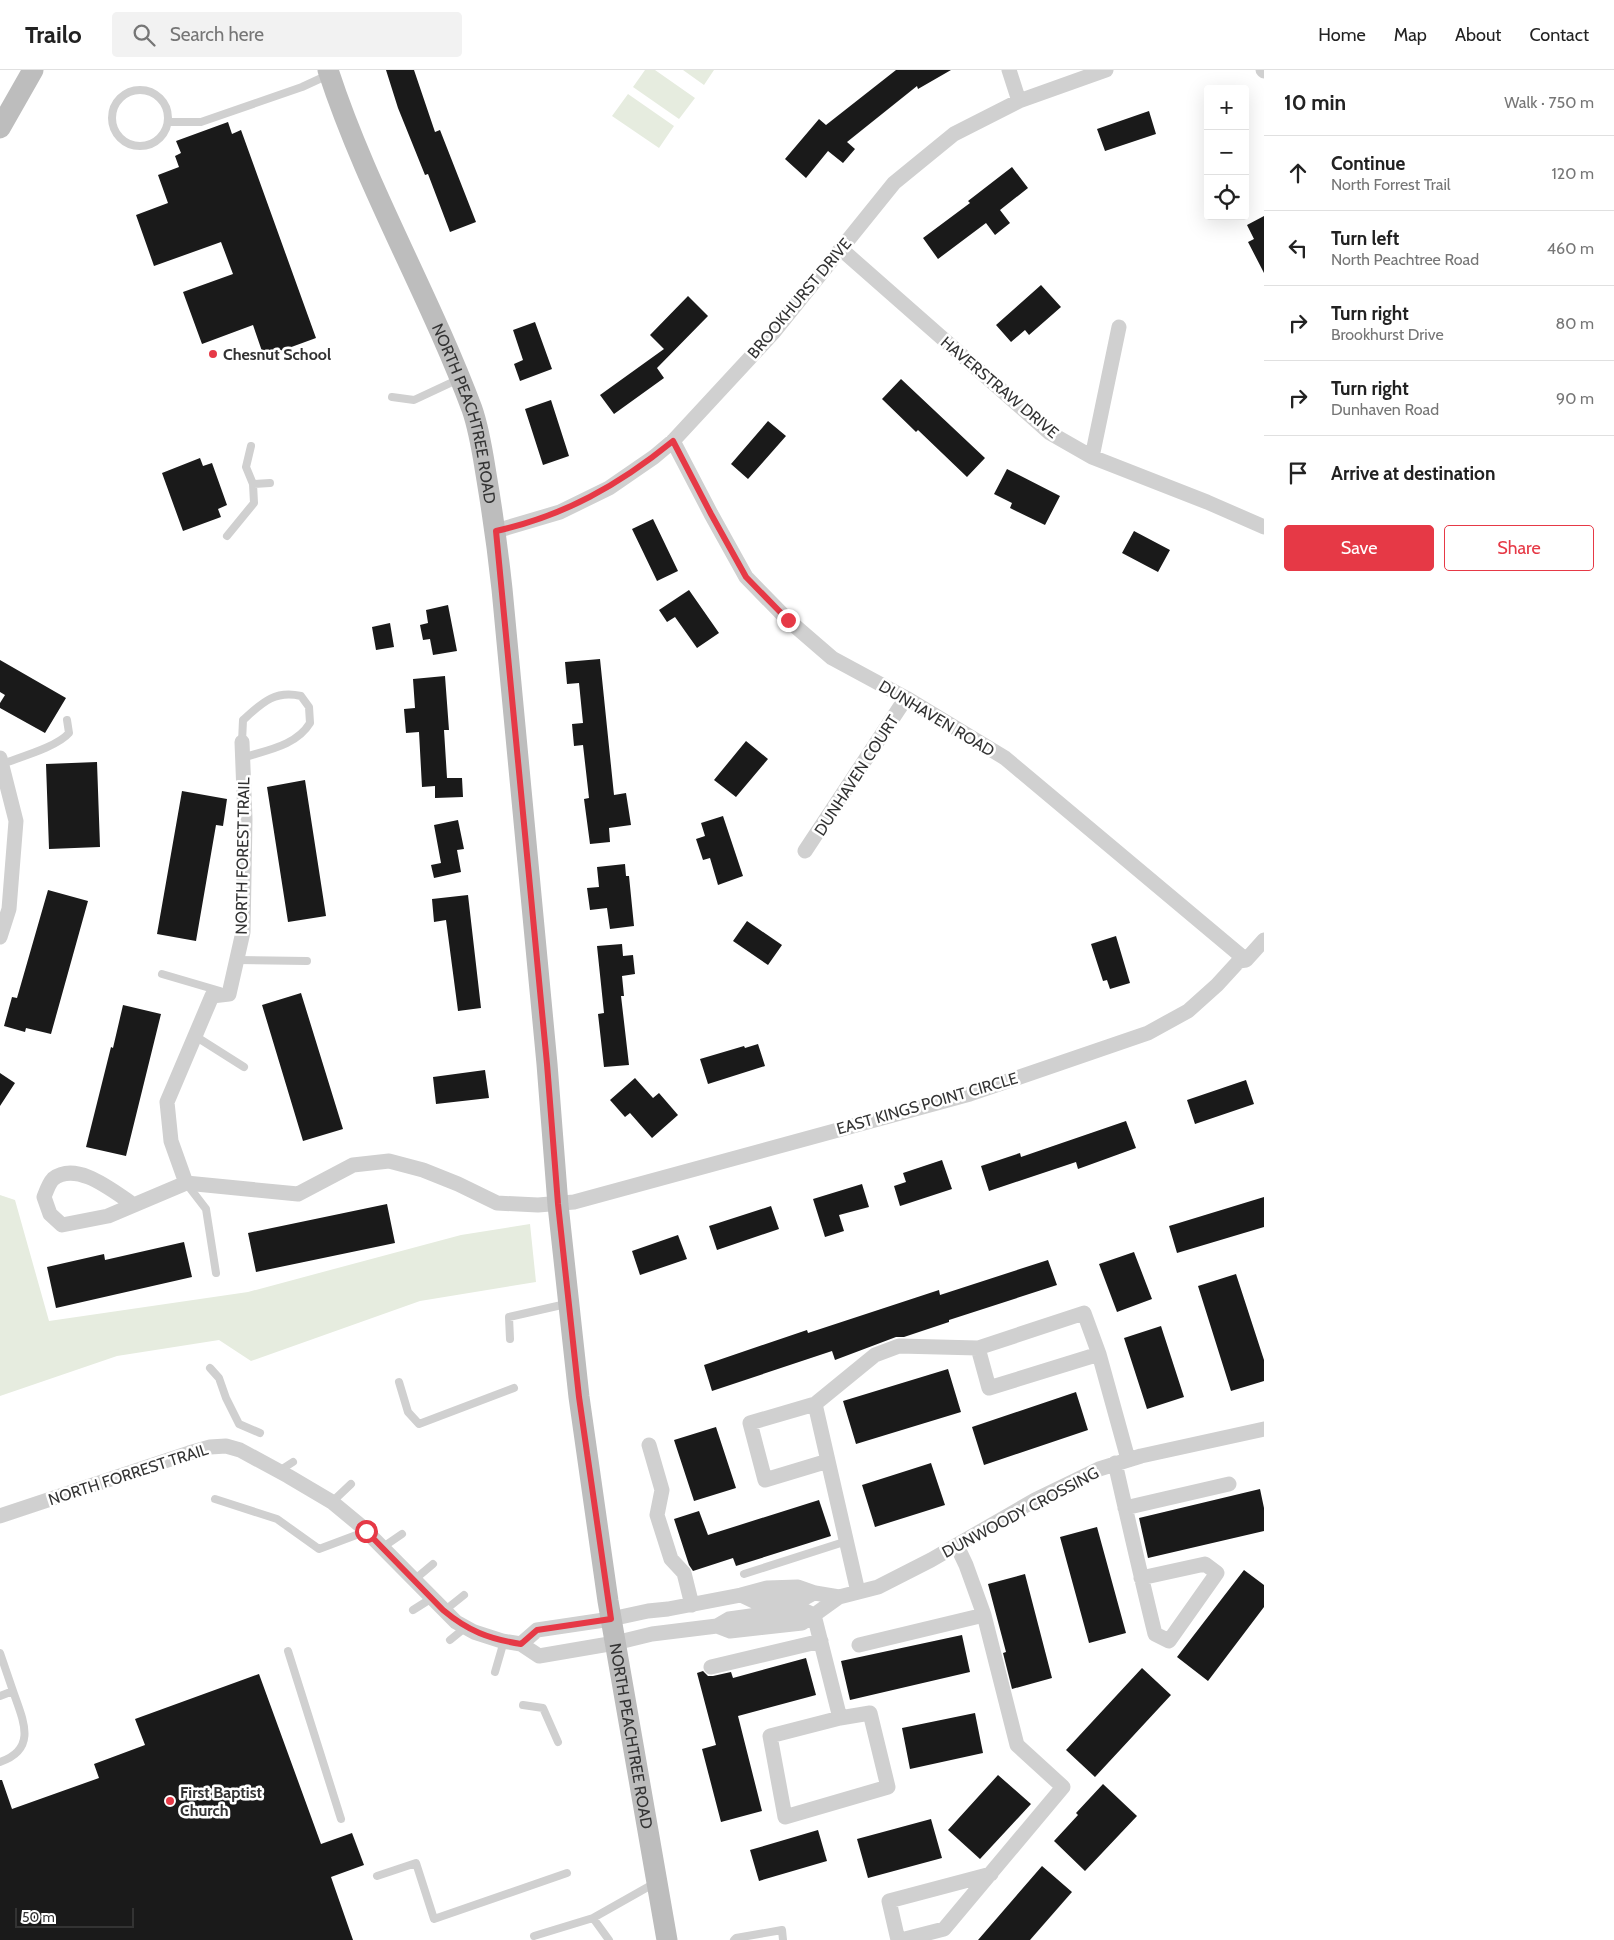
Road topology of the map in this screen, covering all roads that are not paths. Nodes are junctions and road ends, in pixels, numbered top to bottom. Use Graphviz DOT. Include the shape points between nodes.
graph roads {
  1 [pos="33,70"];
  2 [pos="1009,70"];
  3 [pos="1106,70"];
  4 [pos="329,72"];
  5 [pos="1019,101"];
  6 [pos="168,122"];
  7 [pos="0,128"];
  8 [pos="841,249"];
  9 [pos="1119,327"];
  10 [pos="459,379"];
  11 [pos="392,397"];
  12 [pos="673,441"];
  13 [pos="251,446"];
  14 [pos="1092,457"];
  15 [pos="270,483"];
  16 [pos="253,484"];
  17 [pos="1264,527"];
  18 [pos="496,531"];
  19 [pos="227,536"];
  20 [pos="906,698"];
  21 [pos="67,720"];
  22 [pos="242,742"];
  23 [pos="242,758"];
  24 [pos="1,761"];
  25 [pos="805,851"];
  26 [pos="0,936"];
  27 [pos="1264,940"];
  28 [pos="237,960"];
  29 [pos="1246,960"];
  30 [pos="307,961"];
  31 [pos="162,974"];
  32 [pos="229,994"];
  33 [pos="195,1036"];
  34 [pos="244,1067"];
  35 [pos="186,1184"];
  36 [pos="558,1204"];
  37 [pos="134,1205"];
  38 [pos="216,1274"];
  39 [pos="569,1303"];
  40 [pos="510,1339"];
  41 [pos="978,1348"];
  42 [pos="1099,1354"];
  43 [pos="210,1368"];
  44 [pos="399,1382"];
  45 [pos="514,1388"];
  46 [pos="815,1404"];
  47 [pos="1264,1429"];
  48 [pos="260,1434"];
  49 [pos="649,1445"];
  50 [pos="828,1461"];
  51 [pos="1121,1461"];
  52 [pos="293,1462"];
  53 [pos="280,1472"];
  54 [pos="351,1484"];
  55 [pos="1229,1484"];
  56 [pos="215,1499"];
  57 [pos="332,1502"];
  58 [pos="1125,1508"];
  59 [pos="0,1516"];
  60 [pos="366,1531"];
  61 [pos="402,1534"];
  62 [pos="847,1541"];
  63 [pos="957,1546"];
  64 [pos="383,1547"];
  65 [pos="433,1564"];
  66 [pos="744,1574"];
  67 [pos="1141,1578"];
  68 [pos="414,1580"];
  69 [pos="858,1592"];
  70 [pos="464,1595"];
  71 [pos="839,1597"];
  72 [pos="432,1598"];
  73 [pos="692,1604"];
  74 [pos="413,1610"];
  75 [pos="444,1611"];
  76 [pos="814,1615"];
  77 [pos="984,1615"];
  78 [pos="611,1619"];
  79 [pos="466,1627"];
  80 [pos="450,1640"];
  81 [pos="504,1641"];
  82 [pos="821,1642"];
  83 [pos="615,1643"];
  84 [pos="521,1644"];
  85 [pos="859,1645"];
  86 [pos="288,1651"];
  87 [pos="0,1652"];
  88 [pos="711,1667"];
  89 [pos="495,1672"];
  90 [pos="13,1691"];
  91 [pos="0,1696"];
  92 [pos="523,1705"];
  93 [pos="840,1718"];
  94 [pos="558,1742"];
  95 [pos="0,1762"];
  96 [pos="341,1819"];
  97 [pos="567,1872"];
  98 [pos="991,1874"];
  99 [pos="377,1876"];
  100 [pos="657,1882"];
  101 [pos="593,1918"];
  102 [pos="534,1936"];
  103 [pos="609,1940"];
  104 [pos="667,1940"];
  105 [pos="734,1940"];
  106 [pos="783,1940"];
  107 [pos="900,1940"];
  1 -- 7 [label="street" via="9,106"];
  2 -- 5 [label="street"];
  3 -- 5 [label="street, BROOKHURST DRIVE"];
  4 -- 6 [label="lane" via="302,86 201,122"];
  4 -- 10 [label="street, NORTH PEACHTREE ROAD" via="341,111"];
  5 -- 8 [label="street, BROOKHURST DRIVE" via="954,134 894,183"];
  6 -- 6 [label="lane" via="164,104 150,92 141,90 124,96 113,111 114,129 126,142 134,145 152,143"];
  8 -- 12 [label="street, BROOKHURST DRIVE" via="773,333"];
  8 -- 14 [label="street, HAVERSTRAW DRIVE" via="1050,433"];
  9 -- 14 [label="street"];
  10 -- 11 [label="lane" via="414,400"];
  10 -- 18 [label="street, NORTH PEACHTREE ROAD" via="480,435"];
  12 -- 18 [label="street, BROOKHURST DRIVE" via="609,488 560,512"];
  12 -- 20 [label="street, DUNHAVEN ROAD" via="746,577 788,620 832,658"];
  13 -- 16 [label="lane" via="246,467"];
  14 -- 17 [label="street, HAVERSTRAW DRIVE"];
  15 -- 16 [label="lane"];
  16 -- 19 [label="lane" via="254,503"];
  18 -- 36 [label="street, NORTH PEACHTREE ROAD"];
  20 -- 25 [label="street, DUNHAVEN COURT"];
  20 -- 29 [label="street, DUNHAVEN ROAD" via="1005,758"];
  21 -- 24 [label="lane" via="68,733 65,737"];
  22 -- 23 [label="street, NORTH FOREST TRAIL"];
  22 -- 23 [label="lane" via="244,720 274,696 289,693 301,696 309,707 310,723 300,735 289,743"];
  23 -- 28 [label="street, NORTH FOREST TRAIL" via="245,819 243,932"];
  24 -- 26 [label="street" via="16,821 9,909"];
  27 -- 29 [label="street, EAST KINGS POINT CIRCLE"];
  28 -- 30 [label="lane"];
  28 -- 32 [label="street, NORTH FOREST TRAIL"];
  29 -- 36 [label="street, EAST KINGS POINT CIRCLE" via="1239,961 1188,1011 1148,1033 970,1094"];
  31 -- 32 [label="lane"];
  32 -- 33 [label="street" via="212,996"];
  33 -- 34 [label="lane"];
  33 -- 35 [label="street" via="166,1102 171,1141"];
  35 -- 36 [label="street" via="298,1194 353,1165 388,1161 423,1170 497,1203"];
  35 -- 37 [label="street"];
  35 -- 38 [label="lane" via="206,1209"];
  36 -- 39 [label="street, NORTH PEACHTREE ROAD"];
  37 -- 37 [label="street" via="108,1216 62,1225 50,1214 44,1197 53,1180 69,1172 86,1175"];
  39 -- 40 [label="lane" via="509,1317"];
  39 -- 78 [label="street, NORTH PEACHTREE ROAD"];
  41 -- 42 [label="street" via="1084,1313"];
  41 -- 42 [label="street" via="989,1388"];
  41 -- 46 [label="street" via="899,1346 875,1355"];
  42 -- 51 [label="street"];
  43 -- 48 [label="lane" via="219,1378 238,1424"];
  44 -- 45 [label="lane" via="408,1412 420,1424"];
  46 -- 50 [label="street"];
  46 -- 50 [label="street" via="750,1423 765,1480"];
  47 -- 51 [label="street, DUNWOODY CROSSING"];
  49 -- 73 [label="street" via="662,1490 657,1515 671,1559 684,1572"];
  50 -- 62 [label="street"];
  51 -- 58 [label="street"];
  51 -- 63 [label="street, DUNWOODY CROSSING" via="1068,1483"];
  52 -- 53 [label="lane"];
  53 -- 57 [label="street, NORTH FORREST TRAIL"];
  53 -- 59 [label="street, NORTH FORREST TRAIL" via="240,1450 210,1446"];
  54 -- 57 [label="lane"];
  55 -- 58 [label="street"];
  56 -- 60 [label="lane" via="277,1519 319,1549"];
  57 -- 60 [label="street, NORTH FORREST TRAIL"];
  58 -- 67 [label="street"];
  60 -- 64 [label="street, NORTH FORREST TRAIL"];
  61 -- 64 [label="lane"];
  62 -- 66 [label="lane"];
  62 -- 69 [label="street"];
  63 -- 69 [label="street, DUNWOODY CROSSING" via="878,1587"];
  63 -- 77 [label="street"];
  64 -- 68 [label="street, NORTH FORREST TRAIL"];
  65 -- 68 [label="lane"];
  67 -- 67 [label="street" via="1155,1634 1169,1641 1217,1573 1205,1564"];
  68 -- 72 [label="street, NORTH FORREST TRAIL"];
  69 -- 71 [label="street, DUNWOODY CROSSING"];
  70 -- 75 [label="lane"];
  71 -- 73 [label="street, DUNWOODY CROSSING" via="815,1593 803,1599 760,1604 741,1596"];
  71 -- 76 [label="street, DUNWOODY CROSSING"];
  72 -- 74 [label="lane"];
  72 -- 75 [label="street, NORTH FORREST TRAIL"];
  73 -- 78 [label="street, DUNWOODY CROSSING"];
  75 -- 79 [label="street, NORTH FORREST TRAIL"];
  76 -- 82 [label="street"];
  76 -- 83 [label="street, DUNWOODY CROSSING" via="802,1623 730,1631 717,1626 652,1634"];
  77 -- 85 [label="street"];
  77 -- 98 [label="street" via="1017,1745 1063,1787"];
  78 -- 83 [label="street, NORTH PEACHTREE ROAD"];
  78 -- 84 [label="street" via="537,1630"];
  79 -- 80 [label="lane"];
  79 -- 81 [label="street, NORTH FORREST TRAIL"];
  81 -- 84 [label="street, NORTH FORREST TRAIL"];
  81 -- 89 [label="lane"];
  82 -- 88 [label="street"];
  82 -- 93 [label="street"];
  83 -- 84 [label="street, NORTH FORREST TRAIL" via="539,1656"];
  83 -- 100 [label="street, NORTH PEACHTREE ROAD"];
  86 -- 96 [label="lane"];
  87 -- 90 [label="lane"];
  90 -- 91 [label="lane"];
  90 -- 95 [label="lane" via="25,1735 13,1758"];
  92 -- 94 [label="lane" via="543,1708"];
  93 -- 93 [label="street" via="870,1713 888,1787 786,1817 770,1736"];
  97 -- 99 [label="lane" via="434,1919 416,1863"];
  98 -- 107 [label="street" via="944,1929"];
  98 -- 107 [label="street" via="889,1901"];
  100 -- 101 [label="lane"];
  100 -- 104 [label="street, NORTH PEACHTREE ROAD"];
  101 -- 102 [label="lane"];
  101 -- 103 [label="lane"];
  105 -- 106 [label="lane" via="782,1930"];
}
